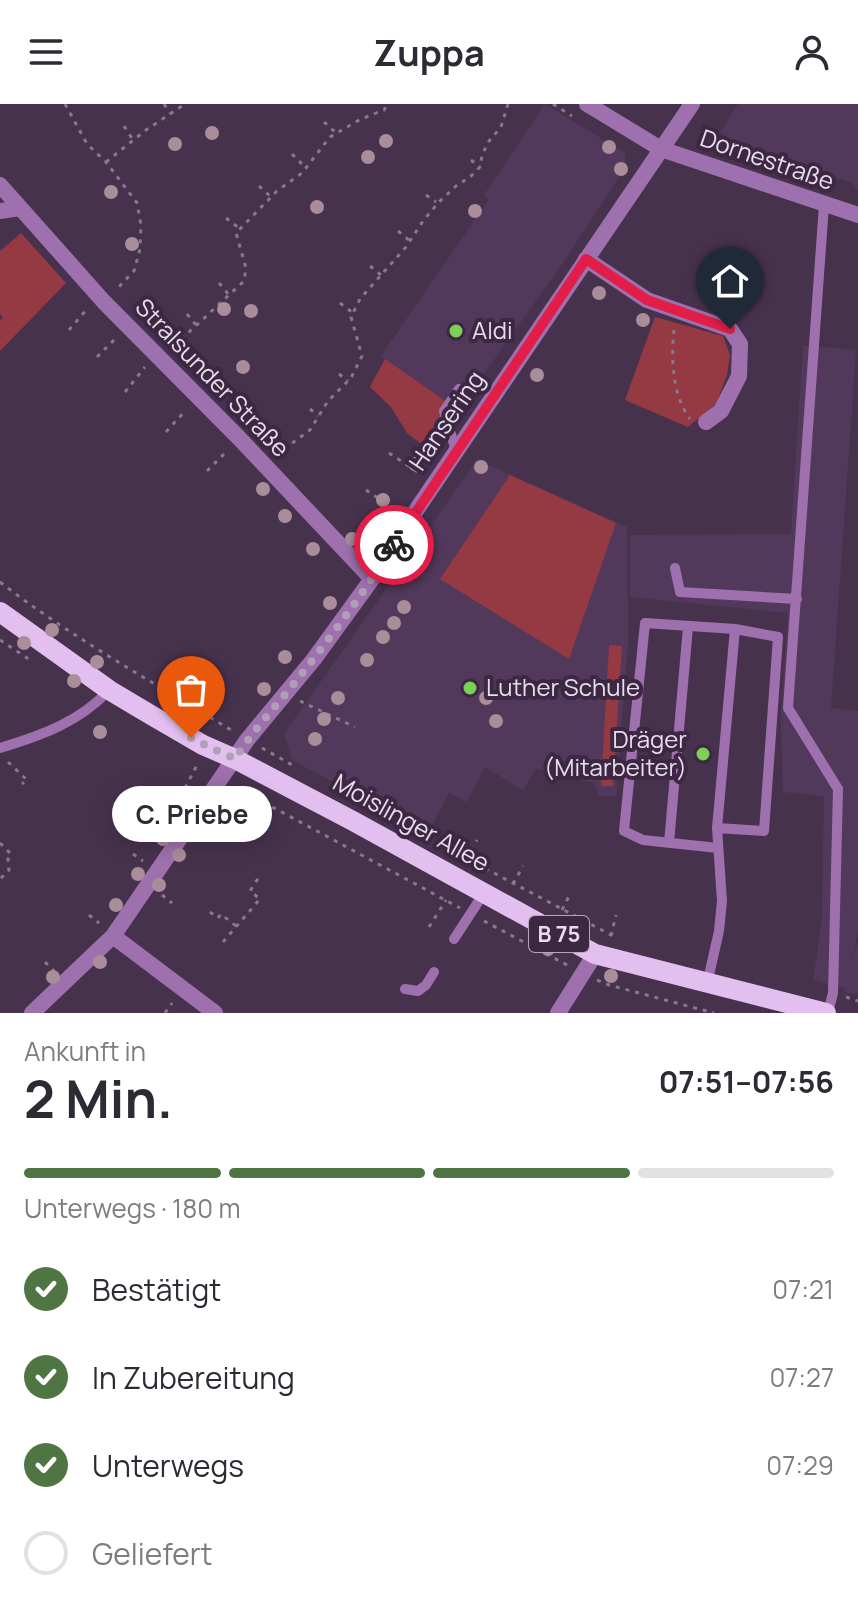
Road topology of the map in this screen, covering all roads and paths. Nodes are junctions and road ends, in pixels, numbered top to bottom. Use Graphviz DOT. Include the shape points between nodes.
graph roads {
  1 [pos="65,104"];
  2 [pos="164,104"];
  3 [pos="185,104"];
  4 [pos="387,104"];
  5 [pos="508,104"];
  6 [pos="587,104"];
  7 [pos="692,104"];
  8 [pos="170,113"];
  9 [pos="324,122"];
  10 [pos="492,123"];
  11 [pos="124,126"];
  12 [pos="501,127"];
  13 [pos="336,133"];
  14 [pos="133,140"];
  15 [pos="661,149"];
  16 [pos="292,154"];
  17 [pos="471,160"];
  18 [pos="106,162"];
  19 [pos="480,167"];
  20 [pos="306,168"];
  21 [pos="0,185"];
  22 [pos="259,186"];
  23 [pos="426,195"];
  24 [pos="271,197"];
  25 [pos="438,203"];
  26 [pos="824,205"];
  27 [pos="20,208"];
  28 [pos="0,211"];
  29 [pos="858,215"];
  30 [pos="226,218"];
  31 [pos="240,229"];
  32 [pos="398,231"];
  33 [pos="410,241"];
  34 [pos="586,259"];
  35 [pos="370,266"];
  36 [pos="381,275"];
  37 [pos="219,283"];
  38 [pos="229,295"];
  39 [pos="101,299"];
  40 [pos="340,303"];
  41 [pos="677,310"];
  42 [pos="353,313"];
  43 [pos="187,314"];
  44 [pos="196,325"];
  45 [pos="128,326"];
  46 [pos="69,330"];
  47 [pos="97,357"];
  48 [pos="158,357"];
  49 [pos="339,374"];
  50 [pos="348,381"];
  51 [pos="459,389"];
  52 [pos="125,392"];
  53 [pos="198,396"];
  54 [pos="310,409"];
  55 [pos="318,416"];
  56 [pos="699,421"];
  57 [pos="166,432"];
  58 [pos="239,438"];
  59 [pos="456,451"];
  60 [pos="389,453"];
  61 [pos="264,464"];
  62 [pos="207,471"];
  63 [pos="434,483"];
  64 [pos="366,490"];
  65 [pos="410,519"];
  66 [pos="675,568"];
  67 [pos="372,579"];
  68 [pos="0,582"];
  69 [pos="797,599"];
  70 [pos="0,612"];
  71 [pos="688,627"];
  72 [pos="735,629"];
  73 [pos="109,690"];
  74 [pos="286,695"];
  75 [pos="355,727"];
  76 [pos="247,740"];
  77 [pos="0,748"];
  78 [pos="0,755"];
  79 [pos="235,759"];
  80 [pos="197,765"];
  81 [pos="297,768"];
  82 [pos="22,784"];
  83 [pos="185,788"];
  84 [pos="273,808"];
  85 [pos="717,828"];
  86 [pos="256,834"];
  87 [pos="477,840"];
  88 [pos="0,843"];
  89 [pos="437,843"];
  90 [pos="669,843"];
  91 [pos="718,848"];
  92 [pos="149,852"];
  93 [pos="133,854"];
  94 [pos="465,858"];
  95 [pos="523,866"];
  96 [pos="259,877"];
  97 [pos="0,879"];
  98 [pos="513,884"];
  99 [pos="571,892"];
  100 [pos="484,893"];
  101 [pos="161,894"];
  102 [pos="446,900"];
  103 [pos="172,903"];
  104 [pos="562,910"];
  105 [pos="210,912"];
  106 [pos="89,915"];
  107 [pos="616,915"];
  108 [pos="236,926"];
  109 [pos="429,927"];
  110 [pos="93,931"];
  111 [pos="113,936"];
  112 [pos="611,936"];
  113 [pos="454,939"];
  114 [pos="625,940"];
  115 [pos="223,942"];
  116 [pos="595,954"];
  117 [pos="45,962"];
  118 [pos="62,963"];
  119 [pos="434,972"];
  120 [pos="707,984"];
  121 [pos="405,989"];
  122 [pos="833,993"];
  123 [pos="858,1001"];
  124 [pos="32,1013"];
  125 [pos="215,1013"];
  126 [pos="558,1013"];
  127 [pos="827,1013"];
  1 -- 18 [label="path" via="87,144"];
  2 -- 8 [label="path"];
  3 -- 8 [label="path"];
  4 -- 13 [label="path"];
  5 -- 12 [label="path"];
  6 -- 15 [label="street, Dornestraße"];
  7 -- 15 [label="street, Hansering"];
  8 -- 14 [label="path"];
  9 -- 13 [label="path"];
  10 -- 12 [label="path"];
  11 -- 14 [label="path"];
  12 -- 19 [label="path" via="489,141"];
  13 -- 20 [label="path"];
  14 -- 18 [label="path"];
  15 -- 26 [label="street, Dornestraße"];
  15 -- 34 [label="street, Hansering"];
  16 -- 20 [label="path"];
  17 -- 19 [label="path"];
  18 -- 39 [label="path" via="137,203 141,225 134,271"];
  19 -- 25 [label="path"];
  20 -- 24 [label="path"];
  21 -- 27 [label="street, Stralsunder Straße"];
  22 -- 24 [label="path"];
  23 -- 25 [label="path"];
  24 -- 31 [label="path"];
  25 -- 33 [label="path"];
  26 -- 29 [label="street, Dornestraße"];
  26 -- 69 [label="lane"];
  27 -- 28 [label="street"];
  27 -- 39 [label="street, Stralsunder Straße"];
  30 -- 31 [label="path"];
  31 -- 38 [label="path" via="236,233 246,268 244,281"];
  32 -- 33 [label="path"];
  33 -- 36 [label="path"];
  34 -- 41 [label="street" via="647,300"];
  34 -- 59 [label="street, Hansering"];
  35 -- 36 [label="path"];
  36 -- 42 [label="path"];
  37 -- 38 [label="path"];
  38 -- 44 [label="path"];
  39 -- 45 [label="street, Stralsunder Straße"];
  39 -- 46 [label="path"];
  40 -- 42 [label="path"];
  41 -- 56 [label="path" via="673,346 679,398 684,412"];
  41 -- 56 [label="street" via="730,329 740,344 739,376 721,411"];
  42 -- 50 [label="path" via="362,356"];
  43 -- 44 [label="path"];
  44 -- 48 [label="path"];
  45 -- 47 [label="path"];
  45 -- 48 [label="street, Stralsunder Straße"];
  48 -- 52 [label="path"];
  48 -- 53 [label="street, Stralsunder Straße"];
  49 -- 50 [label="path"];
  50 -- 55 [label="path"];
  51 -- 59 [label="lane" via="444,411"];
  53 -- 57 [label="path"];
  53 -- 58 [label="street, Stralsunder Straße"];
  54 -- 55 [label="path"];
  55 -- 61 [label="path" via="310,430"];
  58 -- 61 [label="street, Stralsunder Straße"];
  58 -- 62 [label="path"];
  59 -- 63 [label="street, Hansering"];
  60 -- 63 [label="path"];
  61 -- 67 [label="street, Stralsunder Straße"];
  63 -- 65 [label="street, Hansering"];
  64 -- 65 [label="path"];
  65 -- 67 [label="street, Hansering"];
  66 -- 69 [label="lane" via="680,592"];
  67 -- 74 [label="street, Hansering"];
  68 -- 76 [label="path"];
  69 -- 122 [label="lane" via="788,708 838,789"];
  70 -- 73 [label="main road, Moislinger Allee / B 75"];
  71 -- 72 [label="lane"];
  71 -- 90 [label="lane"];
  71 -- 90 [label="lane" via="645,623 624,831"];
  72 -- 85 [label="lane"];
  72 -- 85 [label="lane" via="778,637 764,831"];
  73 -- 77 [label="lane" via="73,720"];
  73 -- 79 [label="main road, Moislinger Allee / B 75"];
  74 -- 75 [label="path"];
  74 -- 76 [label="street, Hansering"];
  76 -- 79 [label="street, Hansering"];
  76 -- 81 [label="path"];
  78 -- 82 [label="path" via="27,780"];
  79 -- 100 [label="main road, Moislinger Allee / B 75"];
  79 -- 111 [label="street, Hansering"];
  80 -- 83 [label="path"];
  84 -- 86 [label="path"];
  85 -- 91 [label="lane"];
  87 -- 94 [label="path"];
  88 -- 97 [label="path" via="11,854 9,870"];
  89 -- 94 [label="path"];
  90 -- 91 [label="lane"];
  91 -- 120 [label="lane" via="722,901"];
  92 -- 93 [label="path" via="141,861"];
  94 -- 98 [label="path"];
  95 -- 98 [label="path"];
  96 -- 108 [label="path" via="250,891 260,899"];
  98 -- 104 [label="path"];
  99 -- 104 [label="path"];
  100 -- 113 [label="lane"];
  100 -- 116 [label="main road, Moislinger Allee / B 75"];
  101 -- 103 [label="path"];
  102 -- 109 [label="path"];
  104 -- 112 [label="path"];
  105 -- 108 [label="path"];
  106 -- 110 [label="path" via="99,923"];
  107 -- 112 [label="path"];
  108 -- 115 [label="path"];
  111 -- 124 [label="street, Hansering"];
  111 -- 125 [label="street"];
  112 -- 114 [label="path"];
  116 -- 120 [label="main road, Moislinger Allee / B 75"];
  116 -- 126 [label="street"];
  117 -- 118 [label="path" via="54,971"];
  119 -- 121 [label="lane" via="418,991"];
  120 -- 127 [label="main road, Moislinger Allee / B 75"];
  122 -- 123 [label="path"];
  122 -- 127 [label="lane"];
}
